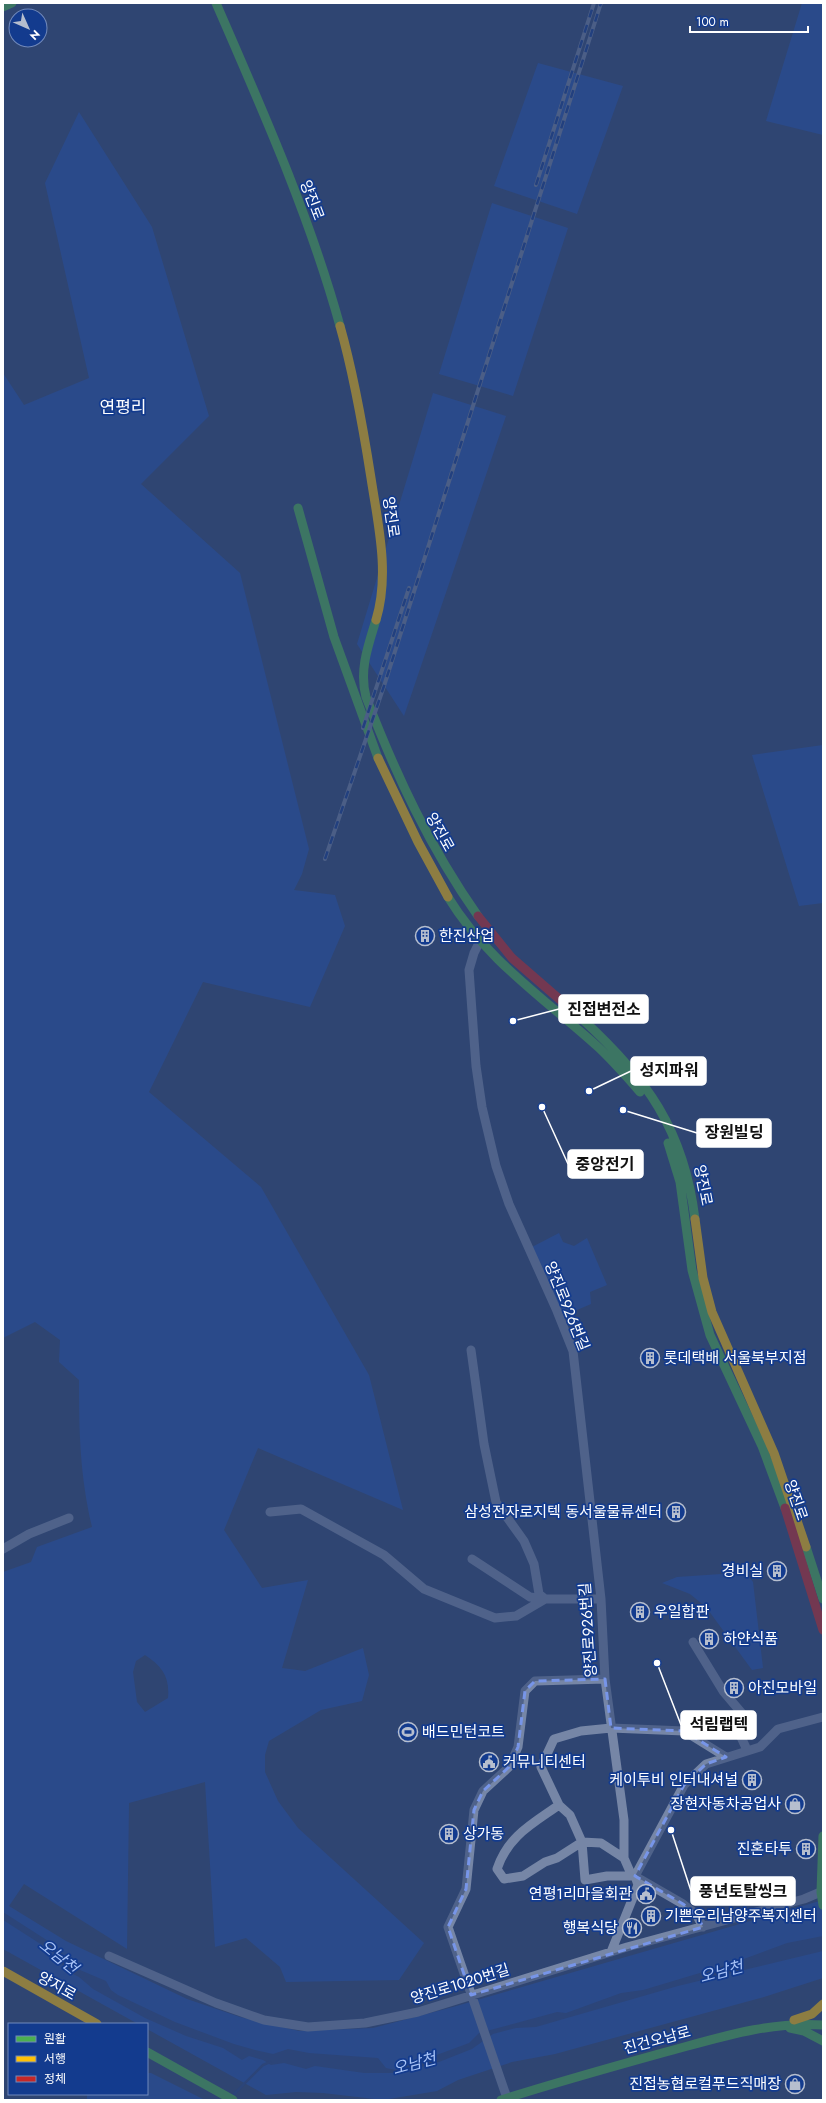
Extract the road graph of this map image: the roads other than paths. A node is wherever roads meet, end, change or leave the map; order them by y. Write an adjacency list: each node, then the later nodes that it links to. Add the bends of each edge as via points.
1 (12, 3): 4 (main road)
2 (207, 3): 6 (main road, 양진로, via 249,101 314,268 349,399 376,576 369,622)
3 (216, 3): 7 (main road, 양진로, via 257,98 322,265 357,396 380,538 383,573 377,619 364,662 363,689 402,789 425,835 451,878)
4 (3, 8)
5 (298, 508): 6 (main road, 양진로, via 318,588)
6 (352, 687): 8 (main road, 양진로, via 382,768 402,812 441,888)
7 (488, 930): 8 (street, 양진로926번길); 16 (main road, 양진로, via 517,964 565,1003 628,1063 646,1085 675,1138 686,1170 707,1293 722,1337 766,1430)
8 (479, 941): 15 (street, 양진로926번길, via 469,970 476,1066 482,1107 496,1166 509,1204 573,1351); 17 (main road, 양진로, via 496,960 616,1064 642,1094 659,1122 680,1182 692,1270 710,1335 762,1446 788,1516)
9 (471, 1350): 14 (street, via 484,1444 496,1502 524,1541 534,1564 539,1594)
10 (270, 1512): 14 (street, via 301,1509 384,1555 424,1589 495,1618 516,1616)
11 (69, 1518): 12 (street, via 28,1534)
12 (3, 1549)
13 (472, 1558): 14 (street, via 530,1597)
14 (545, 1599): 15 (street)
15 (601, 1599): 19 (street, 양진로926번길)
16 (823, 1599)
17 (823, 1630)
18 (693, 1642): 22 (street, via 723,1690 745,1717 741,1737)
19 (606, 1680): 21 (street, 양진로926번길); 35 (street, via 535,1681 524,1691 518,1747 509,1767 483,1791 474,1810 466,1889 448,1927)
20 (823, 1717): 22 (street, via 778,1729 760,1746)
21 (611, 1728): 23 (street, via 684,1731); 24 (street, via 581,1731 554,1739 541,1767); 27 (street, 양진로926번길, via 624,1820)
22 (747, 1750): 23 (street)
23 (726, 1757): 28 (street, via 706,1764 684,1786)
24 (559, 1805): 26 (street, via 570,1815); 26 (street, via 516,1835 502,1854 497,1869 504,1879 523,1876)
25 (823, 1836): 29 (main road)
26 (582, 1842): 27 (street, 양진로926번길, via 601,1843); 28 (street, via 585,1880 607,1876)
27 (624, 1858): 28 (street, 양진로926번길, via 631,1874)
28 (635, 1876): 31 (street, via 683,1904 696,1914); 32 (street, via 638,1885)
29 (822, 1891): 30 (main road); 31 (street, 양진로1020번길, via 804,1899)
30 (823, 1904)
31 (703, 1927): 32 (street, 양진로1020번길)
32 (611, 1952): 35 (street, 양진로1020번길)
33 (109, 1956): 35 (street, 양진로1020번길, via 239,2012 264,2020 308,2027 390,2019)
34 (3, 1972): 37 (main road, 양지로)
35 (472, 1997): 42 (street, via 500,2077)
36 (823, 2004): 38 (main road, via 812,2014)
37 (95, 2023)
38 (779, 2025): 39 (main road, 진건오남로); 40 (main road, via 804,2031); 42 (main road, 진건오남로, via 625,2063)
39 (823, 2025)
40 (823, 2041)
41 (148, 2053): 43 (main road)
42 (504, 2099)
43 (233, 2100)

